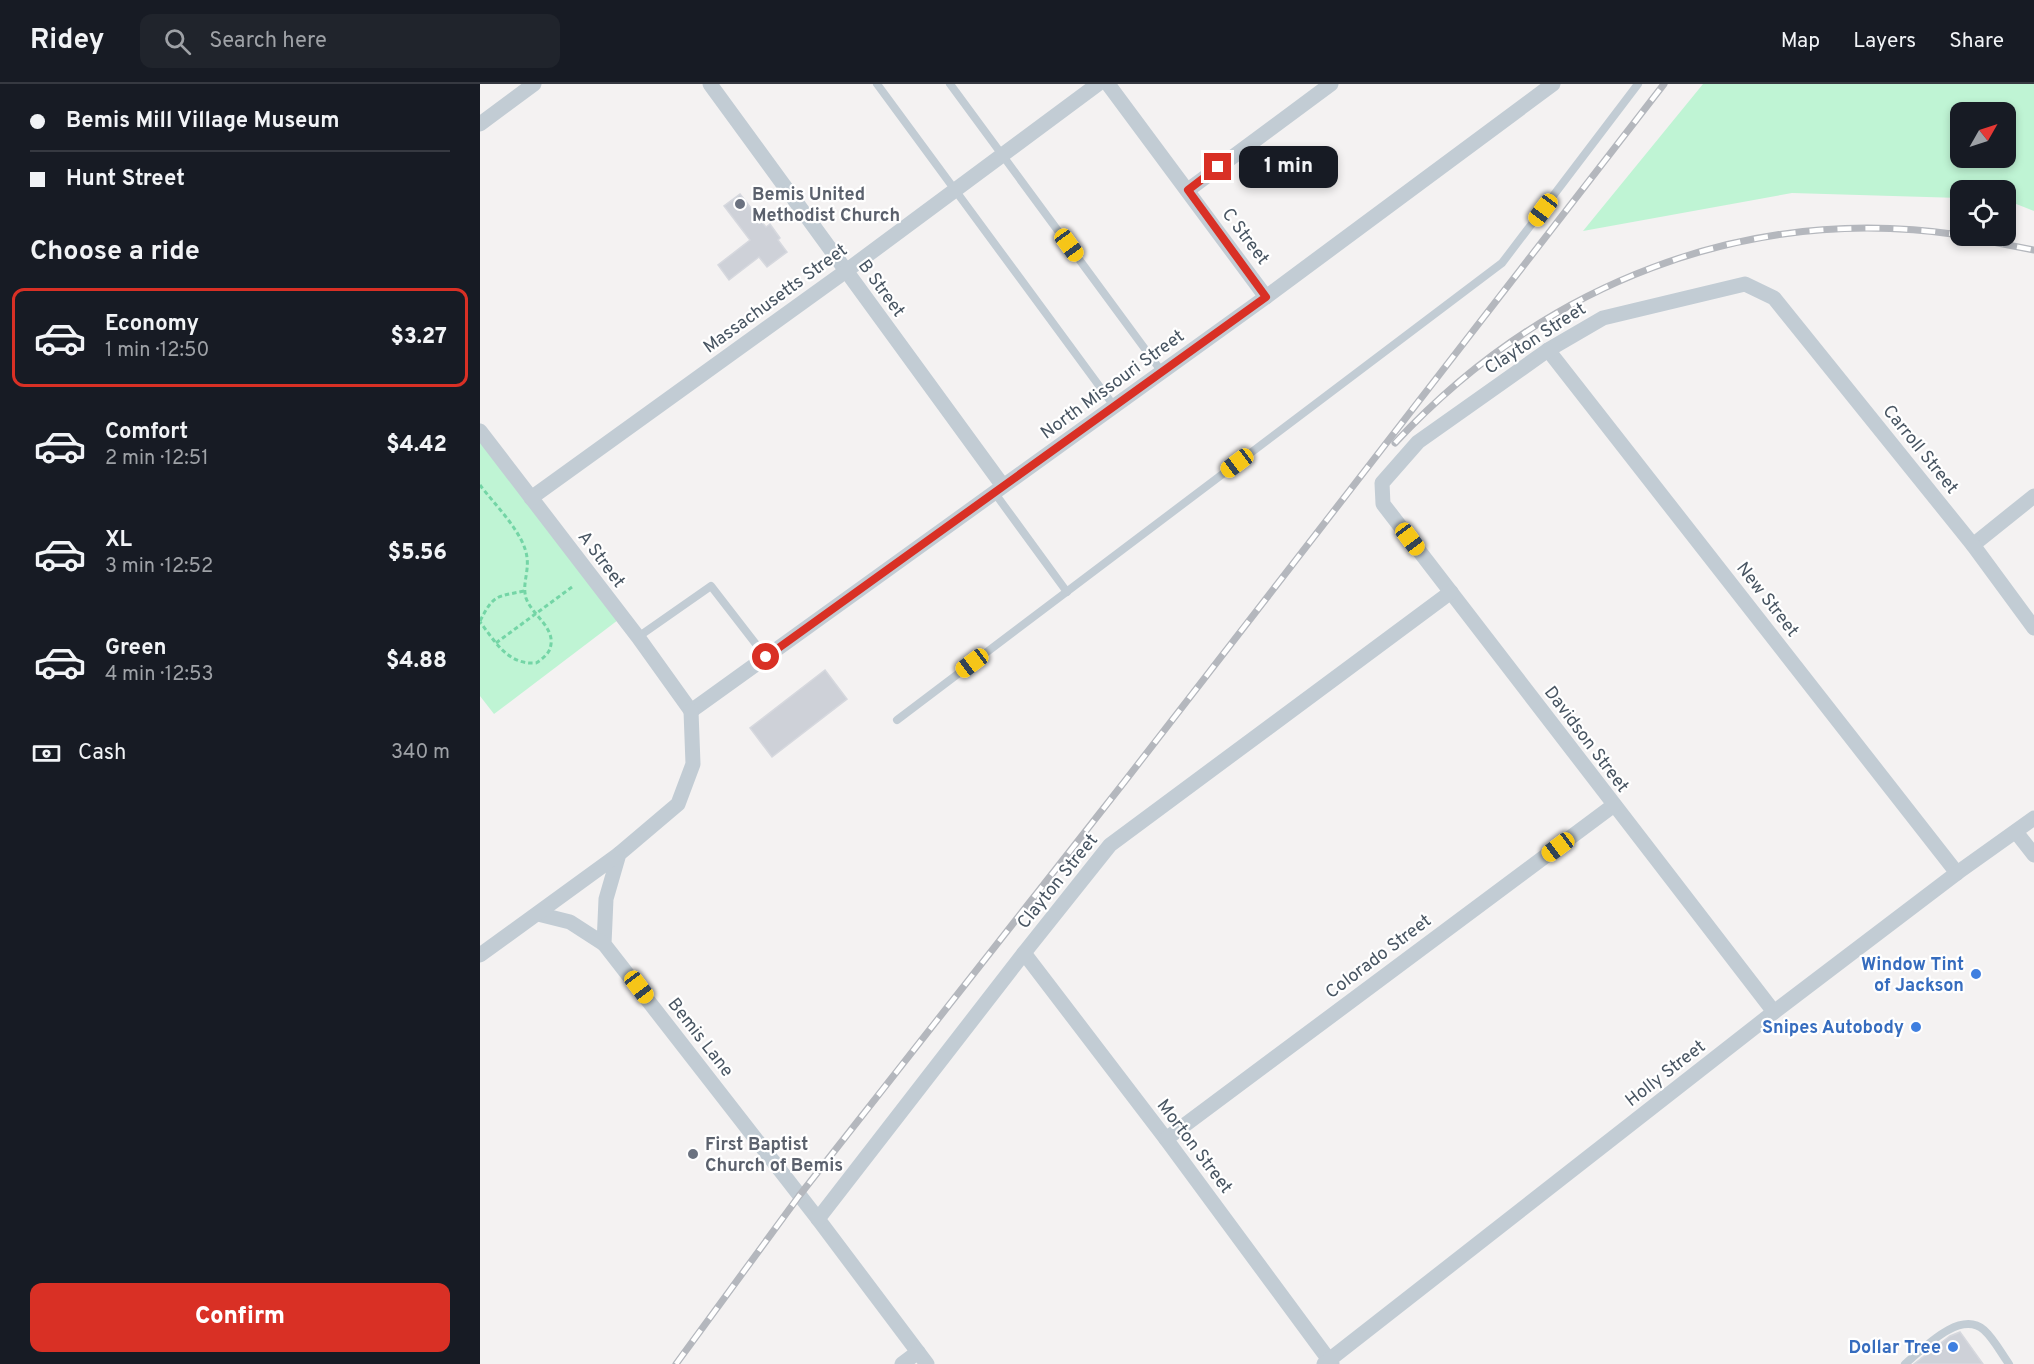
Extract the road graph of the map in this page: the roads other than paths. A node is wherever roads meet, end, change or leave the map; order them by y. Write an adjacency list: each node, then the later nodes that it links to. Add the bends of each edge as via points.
1 (534, 84): 10 (street)
2 (710, 84): 14 (street, B Street)
3 (877, 84): 12 (lane)
4 (950, 84): 11 (lane)
5 (1098, 84): 11 (street, Massachusetts Street)
6 (1108, 84): 13 (street, C Street)
7 (1331, 84): 13 (street)
8 (1553, 84): 15 (street, North Missouri Street)
9 (1638, 84): 26 (lane, via 1502,263)
10 (480, 124)
11 (1002, 155): 12 (street, Massachusetts Street); 18 (lane)
12 (955, 190): 14 (street, Massachusetts Street); 19 (lane)
13 (1188, 190): 15 (street, C Street)
14 (846, 271): 22 (street, B Street); 24 (street, Massachusetts Street)
15 (1266, 297): 18 (street, North Missouri Street)
16 (1774, 298): 17 (street, Clayton Street, via 1745,284 1604,318); 25 (street, Carroll Street)
17 (1548, 350): 21 (street, Clayton Street, via 1418,442); 38 (street, New Street)
18 (1162, 372): 19 (street, North Missouri Street)
19 (1114, 406): 22 (street, North Missouri Street)
20 (480, 431): 24 (street, A Street)
21 (1382, 483): 27 (street, Davidson Street, via 1383,504)
22 (998, 489): 26 (lane); 30 (street, North Missouri Street)
23 (2034, 496): 25 (street)
24 (531, 498): 29 (street, A Street)
25 (1973, 545): 28 (street, Carroll Street)
26 (1066, 592): 32 (lane)
27 (1451, 592): 33 (street, Davidson Street); 41 (street, Clayton Street, via 1110,845)
28 (2034, 628)
29 (638, 638): 30 (lane, via 711,586); 31 (street, A Street)
30 (766, 657): 31 (street, North Missouri Street)
31 (691, 711): 36 (street, via 693,764 678,804)
32 (897, 720)
33 (1614, 805): 43 (street, Davidson Street); 44 (street, Colorado Street)
34 (2034, 818): 35 (street, Holly Street)
35 (2016, 832): 37 (street); 38 (street, Holly Street)
36 (619, 854): 39 (street); 40 (street, via 606,899)
37 (2034, 855)
38 (1957, 873): 43 (street, Holly Street)
39 (538, 914): 40 (street, Bemis Lane, via 570,922); 42 (street)
40 (604, 944): 45 (street, Bemis Lane)
41 (1024, 953): 44 (street, Morton Street); 45 (street, Clayton Street)
42 (480, 956)
43 (1774, 1012): 47 (street, Holly Street)
44 (1166, 1139): 47 (street, Morton Street)
45 (818, 1219): 46 (street, Bemis Lane)
46 (922, 1358): 48 (street)
47 (1328, 1363)
48 (902, 1364)
49 (1905, 1364): 50 (lane, via 1949,1329 1974,1324 1984,1330)
50 (2009, 1364)

